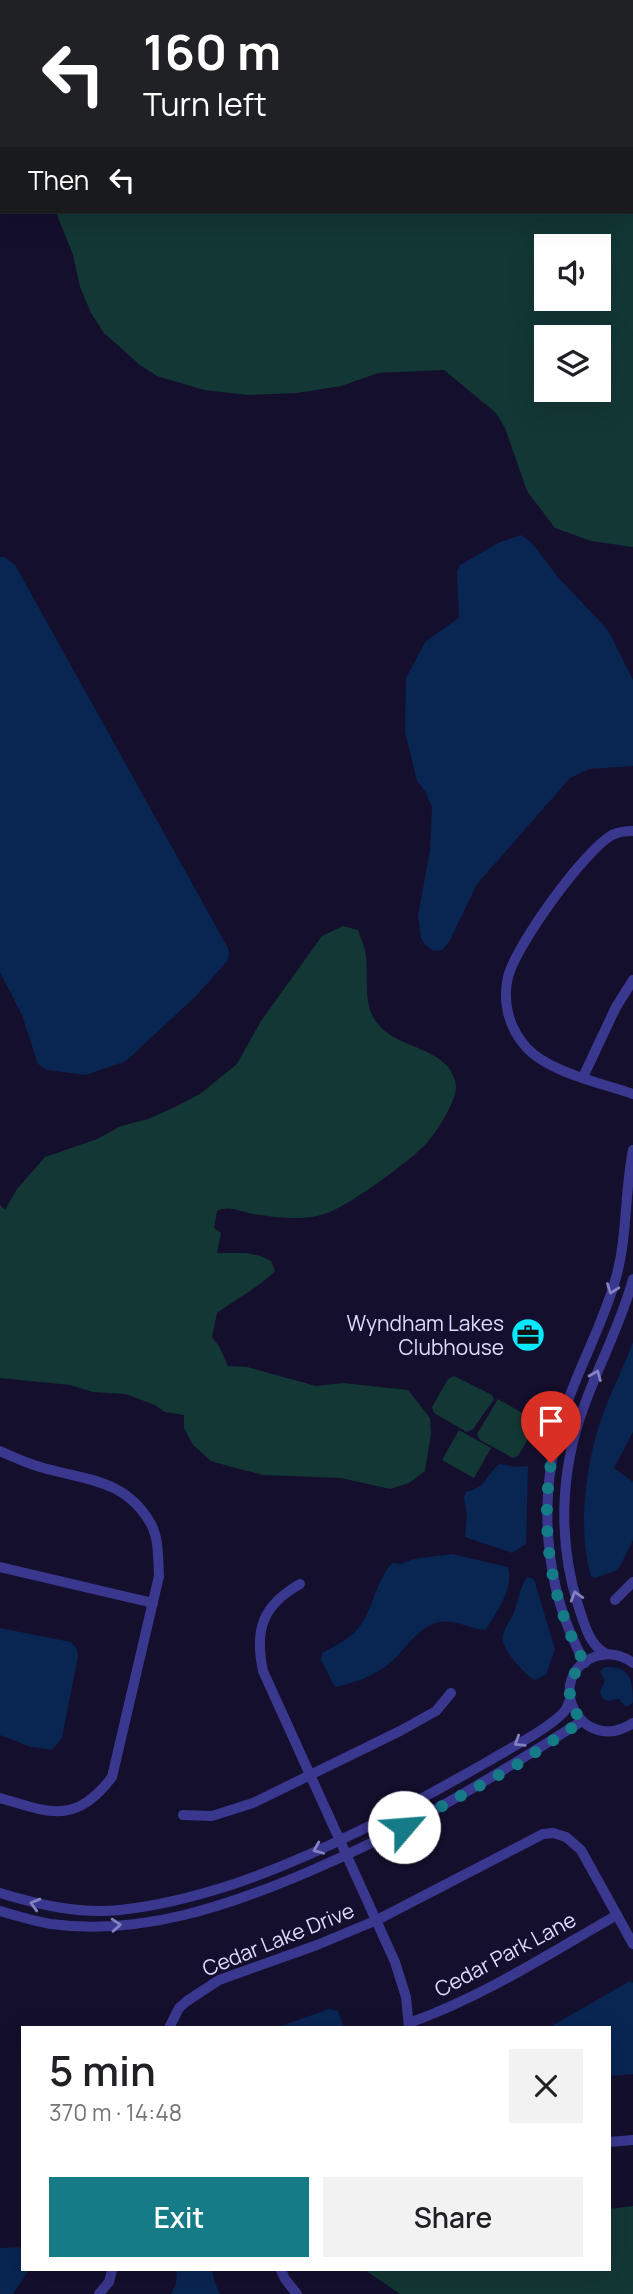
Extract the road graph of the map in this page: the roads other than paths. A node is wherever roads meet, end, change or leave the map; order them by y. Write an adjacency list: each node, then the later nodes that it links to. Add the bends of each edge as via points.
1 (633, 831): 3 (street, via 614,834 567,881 516,956 508,978 506,1003 512,1027 526,1048 545,1063)
2 (633, 980): 3 (street)
3 (583, 1077): 4 (street)
4 (633, 1094)
5 (633, 1150): 7 (street, one-way to 7, via 620,1265)
6 (633, 1279): 8 (street, one-way to 6)
7 (563, 1415): 8 (street); 16 (street, via 549,1479 550,1556 562,1611)
8 (579, 1422): 15 (street, one-way to 8, via 592,1643 566,1552 565,1482)
9 (0, 1451): 14 (street, via 38,1467 99,1480 135,1503 151,1525 158,1547 159,1576)
10 (0, 1567): 14 (street)
11 (633, 1582): 13 (street)
12 (300, 1584): 22 (street, via 271,1605 262,1624 259,1651 263,1671)
13 (615, 1600)
14 (153, 1603): 23 (street, via 111,1777 99,1794 65,1812 47,1812)
15 (607, 1654): 16 (street); 17 (street)
16 (584, 1662): 19 (street, via 573,1677)
17 (633, 1663)
18 (451, 1693): 22 (street, via 436,1711)
19 (569, 1699): 20 (street); 25 (street, one-way to 25, via 557,1718 506,1750)
20 (582, 1721): 21 (street, via 609,1731); 26 (street, via 515,1766)
21 (633, 1723)
22 (311, 1776): 24 (street, via 253,1803 222,1812); 25 (street)
23 (0, 1798)
24 (183, 1815)
25 (340, 1839): 26 (street); 28 (street, one-way to 28, via 193,1896 119,1910)
26 (348, 1855): 31 (street); 32 (street, one-way to 26, via 140,1923 214,1908)
27 (0, 1894): 28 (street, one-way to 27)
28 (72, 1910): 32 (street)
29 (0, 1911): 32 (street)
30 (617, 1915): 31 (street, Cedar Lake Drive, via 581,1850 566,1837 548,1833); 33 (street); 35 (street, Cedar Park Lane, via 493,1986)
31 (377, 1920): 34 (street, Cedar Lake Drive, via 219,1980 179,2008); 35 (street, via 406,1997)
32 (71, 1925)
33 (633, 1944)
34 (170, 2026)
35 (409, 2026)
36 (633, 2140): 37 (street)
37 (611, 2142)
38 (112, 2271): 40 (street)
39 (281, 2271): 41 (street)
40 (99, 2294)
41 (298, 2294)

